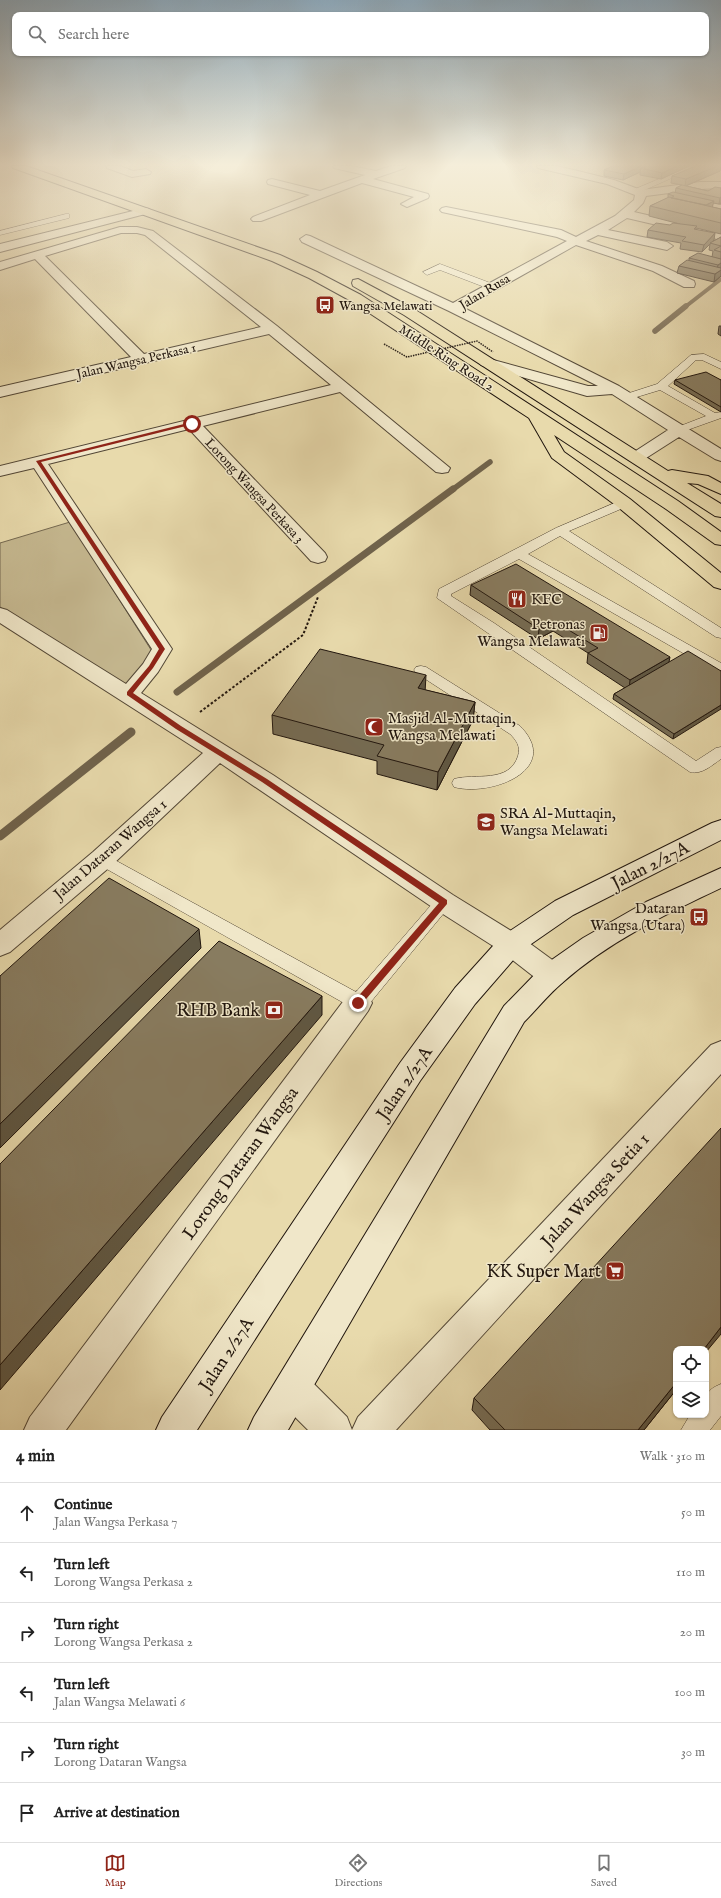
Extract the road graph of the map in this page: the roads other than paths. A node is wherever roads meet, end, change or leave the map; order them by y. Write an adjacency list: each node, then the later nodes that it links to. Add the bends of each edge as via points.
1 (60, 233): 14 (street)
2 (111, 233): 15 (street)
3 (148, 233): 23 (street)
4 (205, 233): 32 (highway, Middle Ring Road 2, via 313,275 356,298)
5 (239, 233): 16 (highway)
6 (555, 233): 12 (street)
7 (594, 233): 12 (street, Jalan Rusa)
8 (605, 233): 13 (street)
9 (706, 233): 10 (street)
10 (716, 235)
11 (306, 239): 22 (street)
12 (575, 242): 20 (street, via 664,270); 21 (street, Jalan Rusa)
13 (667, 246)
14 (0, 248)
15 (36, 255): 17 (street); 25 (street)
16 (306, 258)
17 (0, 266)
18 (427, 272): 21 (lane, via 440,267)
19 (345, 276): 24 (highway, Middle Ring Road 2)
20 (689, 284)
21 (490, 286): 22 (street, Jalan Rusa)
22 (454, 308): 29 (street, Jalan Rusa)
23 (272, 329): 25 (street, Jalan Wangsa Perkasa 1); 28 (street)
24 (490, 357): 29 (street, via 587,391); 37 (highway, Middle Ring Road 2)
25 (141, 359): 30 (street, Jalan Wangsa Perkasa 1)
26 (721, 366): 27 (lane, via 704,357 694,357)
27 (661, 386): 31 (lane); 33 (lane)
28 (341, 387): 34 (street); 39 (street)
29 (614, 390): 31 (street, Jalan Rusa)
30 (0, 392)
31 (627, 397): 35 (street, Jalan Rusa)
32 (534, 413): 43 (highway, via 558,455); 46 (highway, Middle Ring Road 2)
33 (717, 415): 35 (lane)
34 (192, 424): 38 (street); 48 (street, Lorong Wangsa Perkasa 3)
35 (679, 430): 36 (street, Jalan Rusa); 37 (street)
36 (721, 456)
37 (636, 457): 41 (highway, Middle Ring Road 2)
38 (38, 461): 40 (street); 54 (street, via 162,649)
39 (442, 468)
40 (0, 471)
41 (661, 473): 42 (highway, via 702,480); 44 (highway, Middle Ring Road 2)
42 (721, 489)
43 (624, 503): 45 (lane); 49 (highway)
44 (721, 512)
45 (560, 531): 47 (lane); 51 (lane)
46 (721, 540)
47 (519, 554): 52 (lane); 56 (lane, via 444,592 444,598 696,768)
48 (318, 557)
49 (721, 583)
50 (0, 614): 54 (street)
51 (721, 634)
52 (721, 669)
53 (421, 670): 57 (lane, via 515,730 524,740 527,751 521,767 507,777 489,783)
54 (129, 694): 55 (street)
55 (218, 752): 59 (street, Jalan Dataran Wangsa 1); 61 (street)
56 (721, 752)
57 (460, 783)
58 (721, 829): 62 (street, Jalan 2/27A, via 564,908)
59 (102, 859): 63 (street, Jalan Dataran Wangsa 1); 65 (lane)
60 (721, 877): 64 (street, via 648,913 596,943)
61 (444, 902): 62 (street); 65 (lane, Lorong Dataran Wangsa)
62 (511, 944): 64 (street); 70 (street, Jalan 2/27A, via 465,996 410,1072)
63 (0, 945)
64 (552, 975): 67 (street, via 514,1014)
65 (358, 1003): 69 (street, Lorong Dataran Wangsa)
66 (721, 1054): 73 (street, Jalan Wangsa Setia 1)
67 (293, 1389): 71 (street); 72 (street)
68 (721, 1396): 74 (lane)
69 (42, 1430)
70 (175, 1430)
71 (267, 1430)
72 (334, 1430)
73 (371, 1430)
74 (694, 1430)

